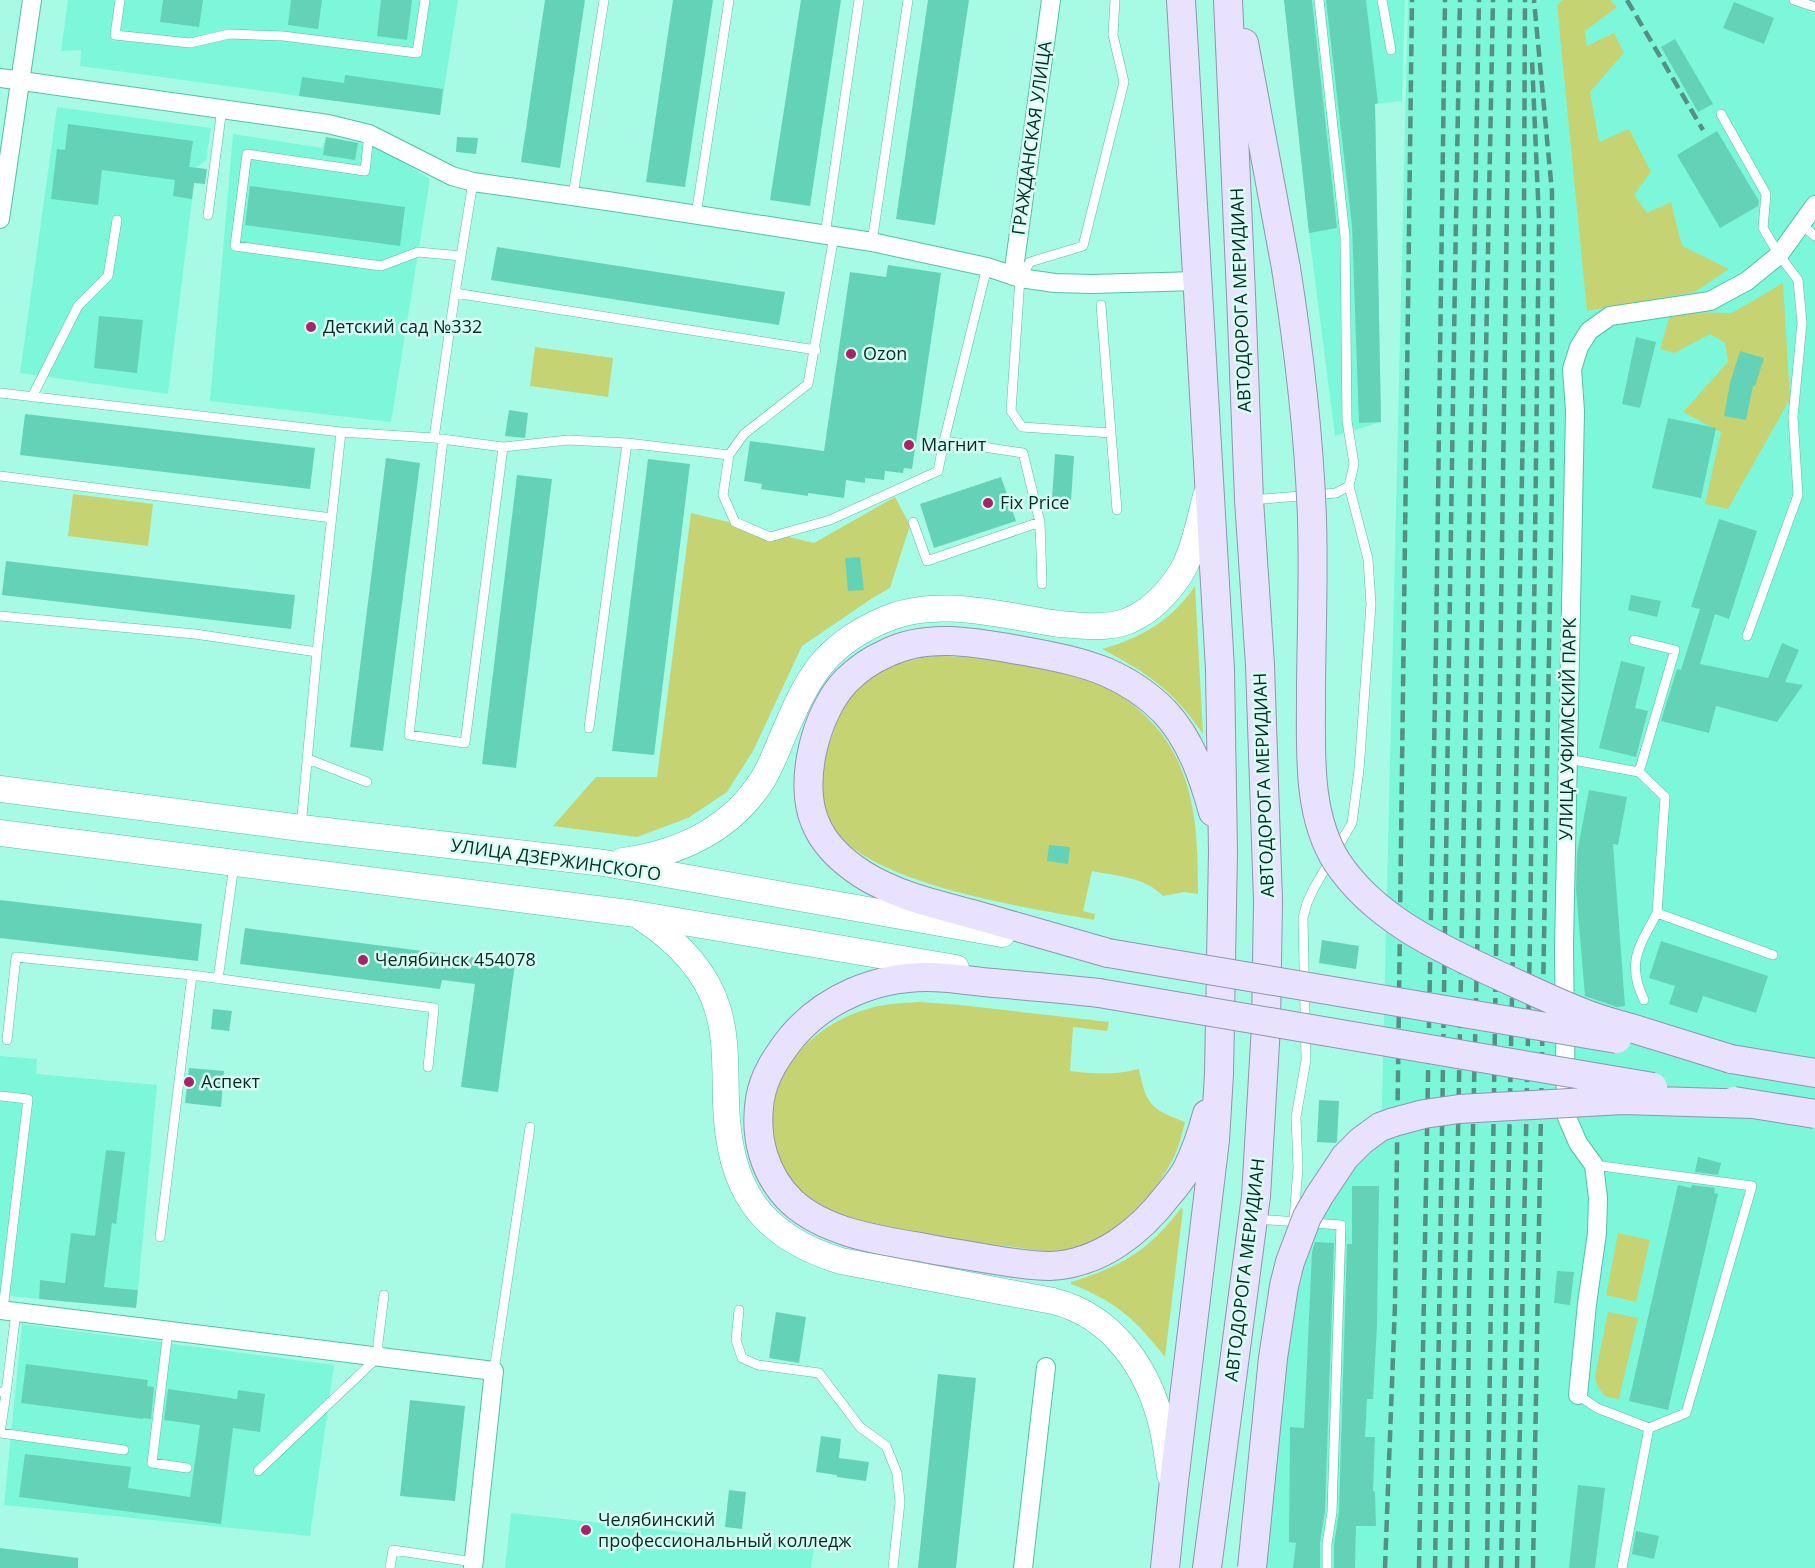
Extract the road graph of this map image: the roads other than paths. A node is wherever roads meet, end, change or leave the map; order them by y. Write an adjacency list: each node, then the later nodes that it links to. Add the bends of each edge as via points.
1 (32, 0): 19 (street)
2 (120, 0): 3 (lane, via 115,35 190,43 229,34 283,36 417,53)
3 (425, 0)
4 (604, 0): 24 (lane)
5 (729, 0): 27 (lane)
6 (859, 0): 31 (lane)
7 (908, 0): 32 (lane)
8 (1051, 0): 36 (street, ГРАЖДАНСКАЯ УЛИЦА)
9 (1115, 0): 36 (lane, via 1113,35 1124,82 1083,246 1030,262)
10 (1181, 0): 37 (main road)
11 (1228, 0): 53 (main road, АВТОДОРОГА МЕРИДИАН)
12 (1237, 0): 83 (main road, bridge, via 1298,353 1312,522 1314,790 1318,817 1333,855 1351,880 1385,913 1449,952 1582,1013)
13 (1319, 0): 52 (lane, via 1345,236 1347,421 1354,464)
14 (1382, 0): 17 (lane)
15 (1794, 0): 16 (lane)
16 (1815, 8)
17 (1391, 50)
18 (0, 78): 19 (street)
19 (19, 80): 20 (street); 28 (street)
20 (222, 108): 22 (street); 26 (lane)
21 (1721, 114): 33 (lane, via 1766,194 1763,228)
22 (369, 134): 23 (street, via 452,176); 34 (lane, via 365,171 247,154 235,246 381,266 418,252)
23 (473, 182): 24 (street); 34 (lane)
24 (573, 196): 27 (street)
25 (1815, 205): 30 (street, УЛИЦА УФИМСКИЙ ПАРК)
26 (208, 215)
27 (696, 215): 31 (street)
28 (0, 219)
29 (117, 220): 42 (lane, via 108,276 78,306)
30 (1808, 230): 33 (street, УЛИЦА УФИМСКИЙ ПАРК)
31 (830, 236): 32 (street); 40 (lane)
32 (872, 242): 35 (street)
33 (1779, 255): 60 (lane, via 1798,280 1803,323 1793,417 1798,495); 65 (street, УЛИЦА УФИМСКИЙ ПАРК, via 1747,281 1710,301 1610,316 1589,331 1579,346 1572,369 1575,411)
34 (461, 256): 38 (lane)
35 (987, 267): 36 (street); 46 (lane)
36 (1017, 277): 37 (street, via 1092,284); 44 (lane, via 1011,411 1022,427)
37 (1197, 281): 51 (main road)
38 (455, 293): 40 (lane); 45 (lane)
39 (1101, 305): 44 (lane)
40 (816, 350): 49 (lane, via 808,384 744,434)
41 (0, 393): 42 (lane)
42 (32, 397): 43 (lane)
43 (341, 432): 45 (lane); 55 (lane)
44 (1111, 433): 54 (lane)
45 (439, 438): 48 (lane); 48 (lane, via 409,735 465,743)
46 (944, 441): 49 (lane, via 938,471 830,520 770,537 735,522 723,495); 57 (lane, via 1023,453)
47 (627, 443): 48 (lane, via 568,440); 49 (lane); 63 (lane)
48 (503, 447)
49 (729, 455)
50 (0, 476): 55 (lane)
51 (1209, 484): 71 (main road, via 1220,669); 73 (main road, via 1187,561 1172,586 1147,611 1126,622 1091,626 932,609 908,612 863,629 844,641 813,673 764,778 731,816 707,834 669,852)
52 (1349, 486): 53 (lane, via 1336,493); 93 (lane, via 1368,559 1371,604 1360,758 1352,824 1314,888 1303,918 1306,1060 1296,1118)
53 (1249, 501): 92 (main road, АВТОДОРОГА МЕРИДИАН, via 1260,665 1268,901 1261,1140)
54 (1117, 510)
55 (332, 518): 62 (lane)
56 (914, 522): 57 (lane, via 927,561)
57 (1041, 522): 58 (lane)
58 (1042, 584)
59 (0, 616): 62 (lane, via 195,634)
60 (1748, 636)
61 (1634, 640): 66 (lane, via 1675,650)
62 (317, 652): 64 (lane)
63 (589, 728)
64 (308, 759): 67 (lane); 69 (lane)
65 (1568, 759): 66 (lane); 91 (street, УЛИЦА УФИМСКИЙ ПАРК, via 1566,1115 1578,1143)
66 (1639, 772): 74 (lane, via 1665,797)
67 (367, 782)
68 (0, 789): 69 (main road, УЛИЦА ДЗЕРЖИНСКОГО)
69 (301, 828): 73 (main road, УЛИЦА ДЗЕРЖИНСКОГО)
70 (0, 834): 72 (main road)
71 (1223, 851): 76 (main road, via 1203,778 1186,740 1148,696 1105,672 1017,650 933,641 886,653 845,682 832,701 813,747 809,772 814,822 824,841 841,858 884,887); 86 (main road)
72 (234, 863): 75 (main road); 79 (lane)
73 (604, 863): 76 (main road, УЛИЦА ДЗЕРЖИНСКОГО)
74 (1657, 913): 77 (lane); 81 (lane, via 1636,951 1634,973)
75 (636, 914): 80 (main road); 108 (main road, via 680,949 715,1000 722,1028 731,1149 744,1189 763,1217 788,1238 841,1261 1053,1301 1088,1314 1114,1336 1141,1370 1163,1428)
76 (1108, 952): 83 (main road, bridge)
77 (1773, 955)
78 (192, 975): 79 (lane); 82 (lane, via 16,957); 94 (lane)
79 (218, 979): 84 (lane, via 434,1008)
80 (1099, 993): 86 (main road, via 927,977 887,981 841,998 799,1029 765,1079 759,1132 771,1174 793,1202 814,1218 859,1234 1027,1265 1073,1262 1119,1244 1171,1192 1185,1172); 88 (main road, bridge)
81 (1644, 1000)
82 (7, 1040)
83 (1731, 1059): 85 (main road)
84 (428, 1067)
85 (1815, 1073)
86 (1219, 1074): 108 (main road, via 1215,1140)
87 (0, 1096): 97 (lane, via 28,1099)
88 (1753, 1104): 89 (main road, bridge); 115 (main road, bridge, via 1623,1100 1459,1108 1394,1122 1361,1141 1345,1157 1319,1196 1290,1262 1273,1358)
89 (1815, 1114)
90 (530, 1127): 101 (lane)
91 (1594, 1165): 103 (street, УЛИЦА УФИМСКИЙ ПАРК, via 1597,1233); 104 (lane, via 1752,1186 1686,1413)
92 (1254, 1219): 93 (lane); 114 (main road, АВТОДОРОГА МЕРИДИАН)
93 (1294, 1222): 116 (lane, via 1341,1225)
94 (160, 1237)
95 (384, 1295): 99 (lane)
96 (739, 1310): 111 (lane, via 735,1340 742,1358 759,1365 819,1373 860,1427 886,1446 897,1473 900,1503)
97 (6, 1311): 98 (street); 102 (lane)
98 (168, 1331): 99 (street); 106 (lane, via 152,1463)
99 (378, 1357): 101 (street); 107 (lane)
100 (1046, 1367): 112 (street)
101 (494, 1371): 109 (street)
102 (3, 1392): 105 (lane, via 0,1433)
103 (1578, 1395): 104 (lane, via 1597,1408)
104 (1649, 1428): 117 (lane)
105 (124, 1450)
106 (187, 1468)
107 (258, 1471)
108 (1173, 1490): 113 (main road)
109 (473, 1565): 110 (lane, via 393,1550)
110 (390, 1568)
111 (893, 1568)
112 (1023, 1568)
113 (1165, 1568)
114 (1207, 1568)
115 (1252, 1568)
116 (1327, 1568)
117 (1622, 1568)

